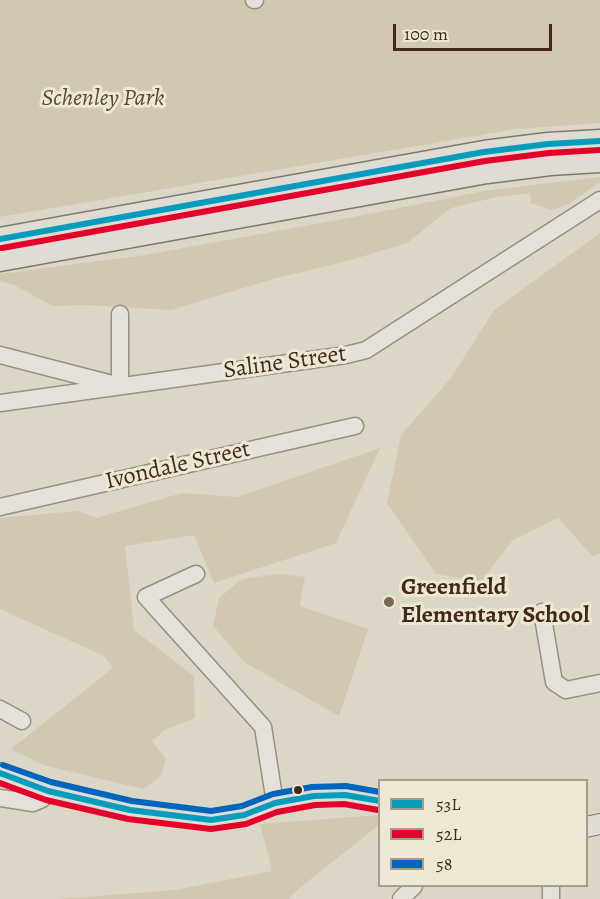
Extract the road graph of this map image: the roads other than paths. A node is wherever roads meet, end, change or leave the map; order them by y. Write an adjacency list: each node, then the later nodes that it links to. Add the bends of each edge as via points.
1 (600, 141): 5 (highway, via 484,152)
2 (600, 161): 5 (highway, via 487,172)
3 (600, 200): 9 (street, Saline Street, via 366,350)
4 (0, 239): 5 (highway)
5 (48, 241): 6 (highway)
6 (0, 260)
7 (120, 314): 9 (street)
8 (0, 355): 9 (street)
9 (120, 386): 10 (street, Saline Street)
10 (0, 404)
11 (355, 426): 12 (street, Ivondale Street)
12 (0, 507)
13 (196, 574): 22 (street, via 146,597 263,728)
14 (542, 612): 15 (street, via 554,682 566,690)
15 (600, 683)
16 (0, 709): 17 (street)
17 (22, 721)
18 (0, 773): 19 (main road)
19 (48, 791): 20 (street, via 33,803); 22 (main road, via 130,810 211,820 244,815)
20 (0, 798)
21 (378, 801): 22 (main road, via 345,795)
22 (275, 803)
23 (412, 887): 24 (street)
24 (401, 899)

